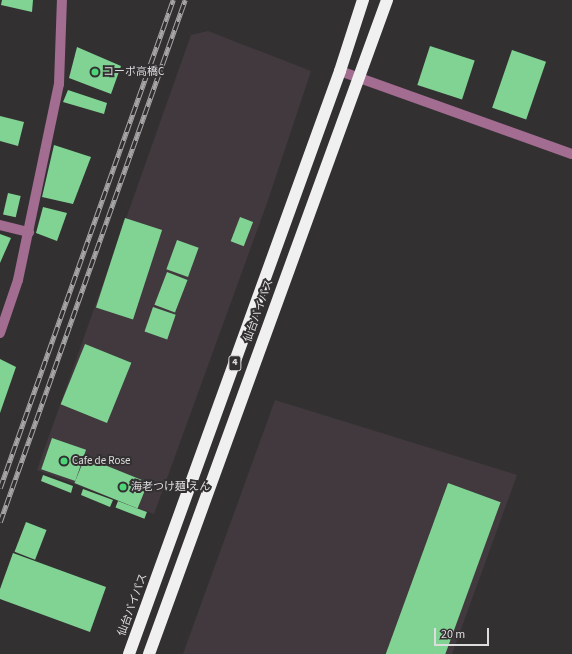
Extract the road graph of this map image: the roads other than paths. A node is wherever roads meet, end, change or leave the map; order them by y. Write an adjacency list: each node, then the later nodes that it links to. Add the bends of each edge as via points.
1 (62, 0): 8 (street, via 59,84)
2 (363, 0): 4 (highway, 仙台バイパス / 4)
3 (387, 0): 5 (highway, 仙台バイパス / 4)
4 (340, 71): 5 (street); 11 (highway, 仙台バイパス / 4)
5 (359, 79): 6 (street); 12 (highway, 仙台バイパス / 4)
6 (572, 154)
7 (0, 225): 8 (street)
8 (29, 232): 9 (street)
9 (3, 313): 10 (street)
10 (0, 333)
11 (129, 654)
12 (149, 654)

